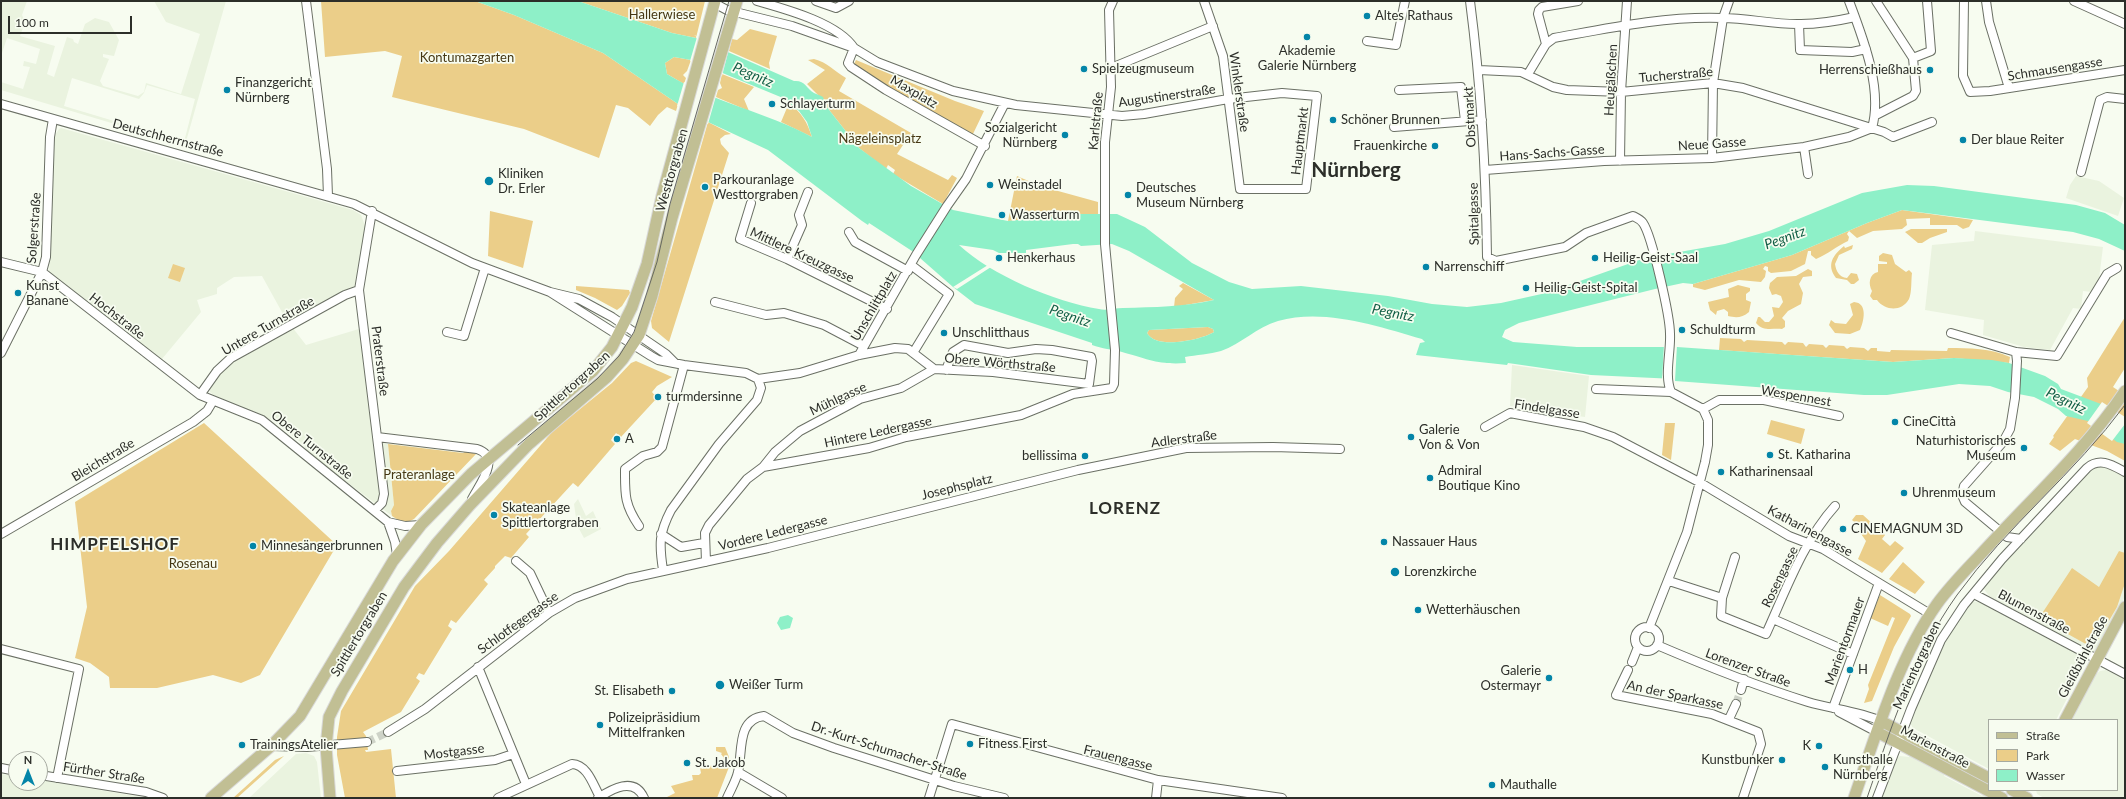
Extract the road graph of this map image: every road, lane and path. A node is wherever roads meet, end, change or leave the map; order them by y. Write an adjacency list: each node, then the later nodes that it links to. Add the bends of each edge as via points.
1 (306, 1): 63 (street, via 327,169)
2 (737, 1): 20 (main road, Westtorgraben)
3 (757, 1): 29 (street, Maxplatz, via 829,27 848,39)
4 (816, 1): 5 (street, via 836,8)
5 (850, 1)
6 (1204, 1): 26 (street, Winklerstraße)
7 (1405, 1): 27 (street, via 1396,45)
8 (1470, 1): 33 (street, Obstmarkt)
9 (1578, 1): 28 (street, via 1542,7 1539,10)
10 (1627, 1): 23 (street, Heugäßchen)
11 (1729, 1): 22 (street)
12 (1849, 1): 21 (street)
13 (1876, 1): 31 (street)
14 (1927, 1): 31 (street, via 1930,51)
15 (1964, 1): 37 (street, Schmausengasse, via 1963,76 1970,92)
16 (1986, 1): 37 (street, via 1989,22)
17 (2074, 1): 25 (street)
18 (716, 2): 20 (street, Maxplatz); 76 (main road, Westtorgraben, via 662,196 647,264)
19 (1112, 4): 32 (street, Karlstraße)
20 (733, 12): 29 (street, Maxplatz, via 781,23); 79 (main road, Westtorgraben)
21 (1855, 17): 24 (street, via 1817,24); 30 (street)
22 (1723, 18): 23 (street, via 1688,18); 24 (street); 36 (street)
23 (1626, 24): 28 (street, via 1554,38); 39 (street, Heugäßchen)
24 (1799, 24): 30 (street, via 1800,50 1852,52)
25 (2125, 24)
26 (1213, 26): 32 (street); 41 (street, Winklerstraße, via 1223,56)
27 (1367, 41)
28 (1546, 44): 35 (street)
29 (854, 48): 43 (street, Maxplatz, via 877,62 953,91); 54 (street, Maxplatz, via 848,63 851,67 886,90)
30 (1866, 49): 47 (street)
31 (1913, 58): 47 (street, via 1916,91 1914,96)
32 (1110, 68): 46 (street, Karlstraße)
33 (1479, 70): 35 (street, Obstmarkt); 50 (street, Obstmarkt)
34 (2125, 70): 37 (street, Schmausengasse)
35 (1528, 74): 39 (street, Tucherstraße, via 1553,87 1567,90)
36 (1713, 83): 39 (street, Tucherstraße); 53 (street, Tucherstraße, via 1743,88); 56 (street)
37 (2009, 88)
38 (1399, 90): 49 (street, Obstmarkt, via 1461,87)
39 (1621, 92): 57 (street, Heugäßchen)
40 (1317, 96): 41 (street, Augustinerstraße, via 1282,93); 61 (street, Hauptmarkt, via 1306,189)
41 (1228, 99): 46 (street, Augustinerstraße, via 1144,114); 61 (street, Winklerstraße)
42 (2125, 99): 59 (street, via 2107,97 2100,100)
43 (1005, 103): 45 (street, Maxplatz); 54 (street)
44 (1, 104): 48 (street, Deutschherrnstraße)
45 (1026, 106): 46 (street, Augustinerstraße)
46 (1109, 115): 89 (street, Karlstraße, via 1105,142 1104,213 1107,277 1115,350)
47 (1876, 115): 53 (street)
48 (53, 119): 63 (street, Deutschherrnstraße); 72 (street, Solgerstraße, via 50,137 46,258)
49 (1465, 120): 50 (street); 52 (street)
50 (1482, 120): 58 (street, Obstmarkt)
51 (1932, 122): 53 (street, Tucherstraße, via 1892,137)
52 (1394, 127)
53 (1872, 128): 55 (street, Neue Gasse, via 1849,137)
54 (985, 146): 70 (street, Unschlittplatz)
55 (1804, 147): 56 (street, Neue Gasse); 60 (street)
56 (1712, 158): 57 (street, Neue Gasse)
57 (1620, 161): 58 (street, Hans-Sachs-Gasse)
58 (1485, 166): 91 (street, Spitalgasse, via 1487,257 1496,262 1565,247 1586,233 1633,216 1643,224 1651,244 1670,325)
59 (2081, 172)
60 (1808, 174)
61 (1240, 189)
62 (808, 192): 67 (street, via 799,215 802,225)
63 (328, 196): 65 (street)
64 (751, 203): 67 (street, Mittlere Kreuzgasse, via 740,239)
65 (372, 212): 69 (street, via 448,252); 73 (street, Praterstraße)
66 (849, 232): 70 (street, via 855,242)
67 (787, 259): 75 (street, Mittlere Kreuzgasse)
68 (1, 262): 72 (street, Hochstraße)
69 (485, 268): 76 (street, via 550,292 579,299); 77 (street, via 464,336)
70 (910, 268): 75 (street, Unschlittplatz); 81 (street, Unschlittplatz, via 949,294)
71 (2117, 268): 82 (street, via 2107,274 2056,356)
72 (42, 272): 83 (street, Solgerstraße); 93 (street, Hochstraße)
73 (359, 290): 93 (street, Untere Turnstraße, via 345,295 231,358); 98 (street, Praterstraße)
74 (715, 302): 80 (street, via 766,315 784,313 824,325)
75 (887, 309): 80 (street, Unschlittplatz)
76 (621, 330): 79 (street); 100 (main road, Spittlertorgraben, via 592,371)
77 (447, 332)
78 (1951, 333): 82 (street)
79 (636, 340): 85 (street, via 658,360); 106 (main road, Spittlertorgraben, via 607,377 529,444)
80 (864, 346): 84 (street, Unschlittplatz)
81 (913, 352): 84 (street, Unschlittplatz, via 895,348); 86 (street, Obere Wörthstraße)
82 (2016, 352): 113 (street, via 2012,424 2007,436 1967,482 1962,495 1965,502)
83 (1, 353)
84 (859, 355): 88 (street, via 800,373)
85 (684, 366): 88 (street, via 746,373); 112 (street, via 662,448 658,452 642,456 625,469 628,510)
86 (934, 369): 87 (street, Obere Wörthstraße); 101 (street, Mühlgasse, via 901,388 860,399 800,431 774,452)
87 (946, 370): 87 (street, Obere Wörthstraße, via 953,352 964,345 1008,353 1036,349 1052,350 1091,358 1092,362 1090,384 1004,373)
88 (758, 378): 115 (street, via 761,388 757,400 719,444 671,510)
89 (1112, 388): 101 (street, Hintere Ledergasse, via 1074,394 1021,415 906,437 869,448)
90 (1596, 389): 91 (street)
91 (1671, 392): 95 (street)
92 (2124, 392): 113 (main road, Marientorgraben, via 2084,443)
93 (200, 395): 94 (street, Hochstraße)
94 (213, 401): 108 (street, Obere Turnstraße, via 262,420); 114 (street, Bleichstraße, via 207,411 193,422)
95 (1703, 409): 96 (street, Wespennest, via 1719,400 1764,400); 105 (street, via 1708,420 1708,445)
96 (1838, 416)
97 (1485, 427): 103 (street, Findelgasse, via 1510,413 1584,427 1614,437)
98 (377, 437): 100 (street, via 477,449 486,453); 108 (street, Praterstraße, via 384,494 382,503)
99 (1340, 449): 104 (street, Adlerstraße, via 1273,446 1186,448)
100 (488, 458): 106 (street, Spittlertorgraben, via 488,471); 111 (main road, Spittlertorgraben)
101 (763, 467): 117 (street, Hintere Ledergasse, via 747,480 709,525)
102 (2125, 472): 116 (street, Marientorgraben, via 2103,462 2091,465)
103 (1682, 473): 105 (street, Katharinengasse)
104 (1032, 481): 109 (street, Josephsplatz)
105 (1700, 482): 118 (street, Katharinengasse, via 1789,536); 124 (street, via 1687,532)
106 (470, 505): 153 (main road, Spittlertorgraben, via 419,566 398,596 334,705 327,728)
107 (1835, 506): 118 (street, Rosengasse, via 1817,528)
108 (375, 510): 110 (street, Obere Turnstraße)
109 (887, 517): 122 (street, Vordere Ledergasse)
110 (388, 522): 111 (street, via 405,526); 119 (street)
111 (421, 525): 119 (main road, Spittlertorgraben)
112 (639, 526)
113 (2001, 532): 116 (street, via 2011,539); 130 (main road, Marientorgraben, via 1947,591)
114 (1, 534)
115 (661, 534): 117 (street, via 681,547); 123 (street)
116 (2021, 539): 126 (street, Marientorgraben)
117 (704, 543): 122 (street, Hintere Ledergasse)
118 (1809, 545): 125 (street, Katharinengasse, via 1823,549); 131 (street, Rosengasse)
119 (397, 555): 152 (main road, Spittlertorgraben, via 309,704 293,725)
120 (1735, 557): 127 (street)
121 (516, 561): 129 (street, via 530,573)
122 (706, 562): 123 (street, Vordere Ledergasse)
123 (663, 570): 129 (street, Schlotfegergasse, via 627,579 575,598)
124 (1669, 581): 127 (street); 132 (street)
125 (1879, 583): 130 (street, Katharinengasse); 136 (street, Marientormauer)
126 (1974, 594): 137 (street, Blumenstraße); 148 (street, Marientorgraben, via 1941,640)
127 (1722, 598): 131 (street, Rosengasse, via 1721,616 1766,634)
128 (2125, 607): 137 (main road, Gleißbühlstraße)
129 (549, 613): 138 (street, Schlotfegergasse)
130 (1930, 614): 146 (main road, Marientorgraben, via 1910,652)
131 (1773, 619): 136 (street)
132 (1649, 628): 133 (street, via 1657,635); 134 (street, via 1640,630 1636,635)
133 (1657, 645): 134 (street, via 1648,651); 140 (street, Lorenzer Straße)
134 (1638, 648): 144 (street, An der Sparkasse, via 1616,695)
135 (1, 649): 159 (street, via 79,669)
136 (1852, 654): 143 (street, Marientormauer)
137 (2097, 659): 139 (street, Blumenstraße); 145 (main road, Gleißbühlstraße)
138 (478, 667): 147 (street, Schlotfegergasse, via 425,709); 154 (street, Schlotfegergasse)
139 (2125, 674)
140 (1744, 679): 141 (street, An der Sparkasse); 143 (street, Lorenzer Straße)
141 (1741, 690)
142 (1736, 704): 144 (street, An der Sparkasse)
143 (1833, 708): 146 (street, via 1864,714); 149 (street)
144 (1729, 719): 179 (street, An der Sparkasse, via 1758,732 1762,740)
145 (2066, 719)
146 (1881, 721): 148 (main road, Marienstraße); 149 (main road, Marientorgraben)
147 (390, 731)
148 (1902, 731): 151 (street, Marientorgraben); 158 (main road, Marienstraße)
149 (1877, 732): 151 (main road, Marienstraße); 180 (main road, Marientorgraben)
150 (367, 742): 153 (street)
151 (1898, 742): 163 (main road, Marienstraße); 181 (street, Marientorgraben)
152 (271, 746): 153 (street); 170 (main road, Spittlertorgraben)
153 (331, 746): 171 (main road, Spittlertorgraben)
154 (513, 754): 155 (street, Mostgasse, via 495,760); 162 (street, Schlotfegergasse)
155 (397, 771)
156 (738, 772): 160 (street, Dr.-Kurt-Schumacher-Straße, via 744,732 755,719 764,716 793,733 827,746); 173 (street); 174 (street)
157 (48, 776): 159 (street, Fürther Straße)
158 (1988, 777)
159 (57, 778): 169 (street, Fürther Straße, via 146,792)
160 (934, 779): 161 (street, Frauengasse, via 952,724); 175 (street); 176 (street, Dr.-Kurt-Schumacher-Straße)
161 (1158, 780): 177 (street); 178 (street, Frauengasse)
162 (526, 784): 168 (street, via 568,765 576,764 583,768); 172 (street)
163 (1988, 790)
164 (1989, 791): 182 (main road, Marienstraße)
165 (2014, 791): 167 (main road)
166 (643, 796): 168 (street, via 633,787 624,785)
167 (2025, 796)
168 (599, 797)
169 (163, 798)
170 (211, 798)
171 (330, 798)
172 (498, 798)
173 (727, 798)
174 (782, 798)
175 (929, 798)
176 (1004, 798)
177 (1156, 798)
178 (1282, 798)
179 (1743, 798)
180 (1854, 798)
181 (1877, 798)
182 (2002, 798)

